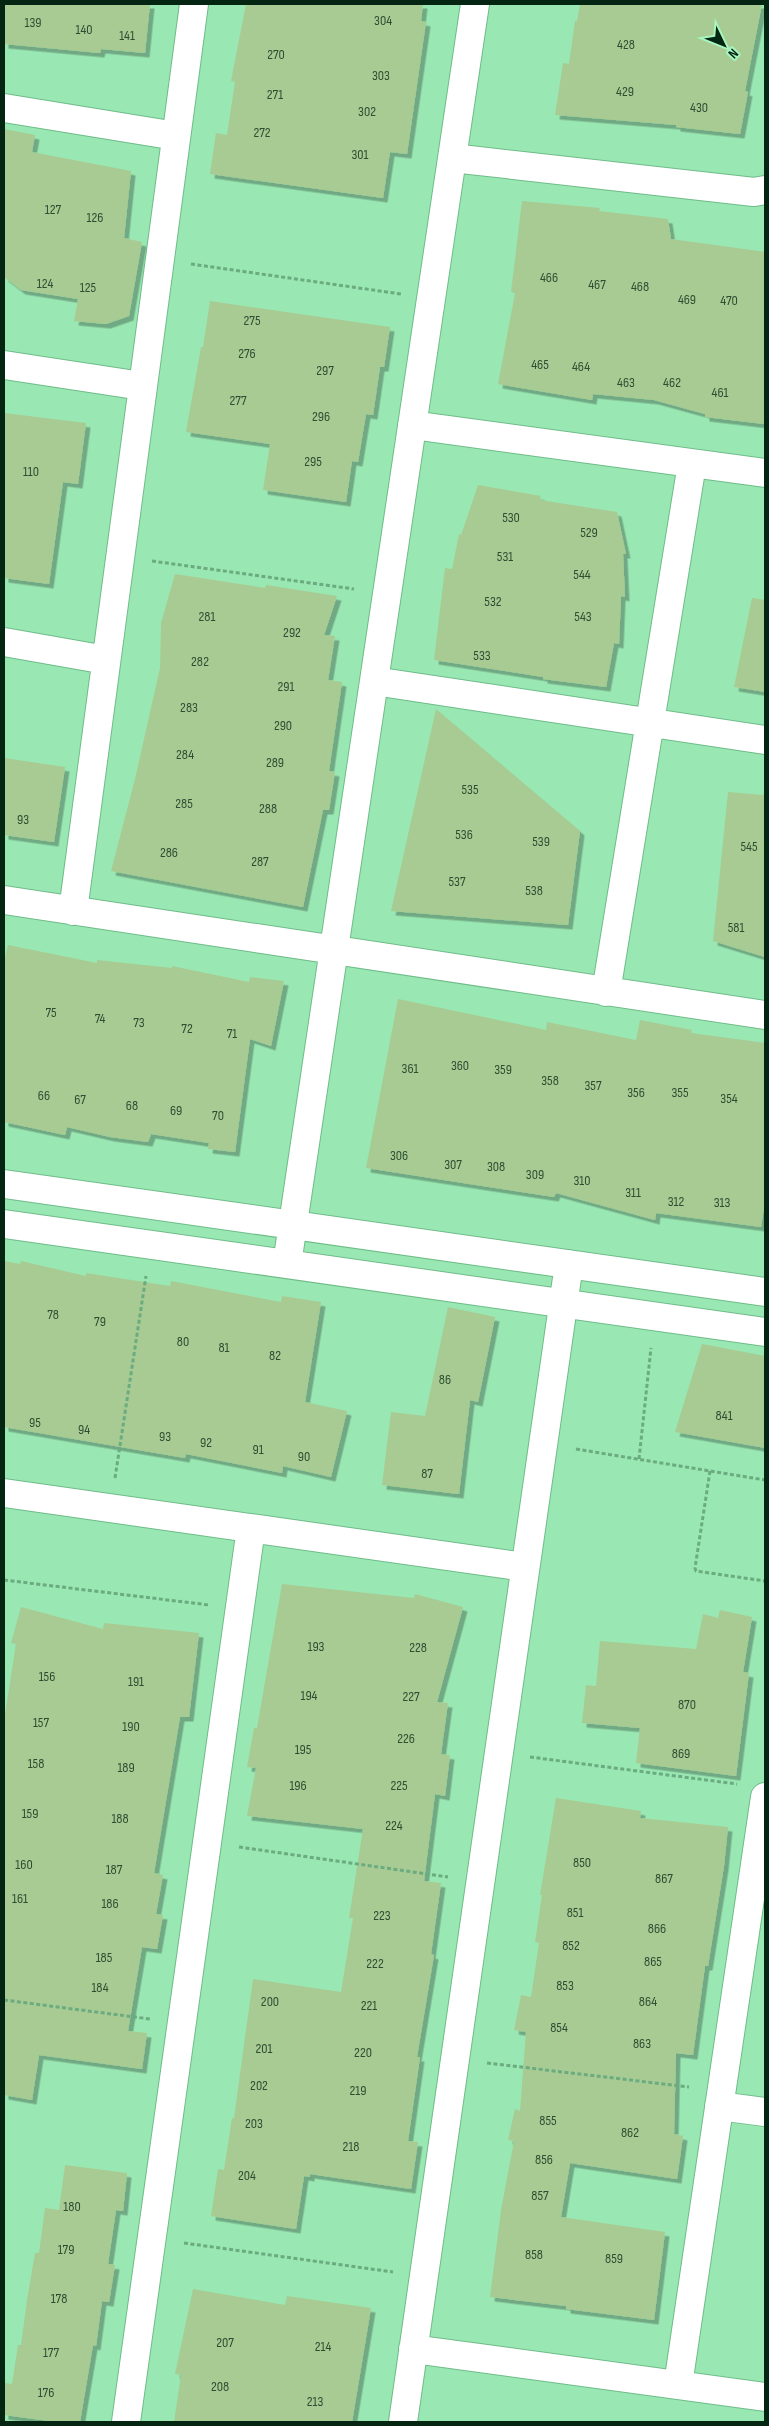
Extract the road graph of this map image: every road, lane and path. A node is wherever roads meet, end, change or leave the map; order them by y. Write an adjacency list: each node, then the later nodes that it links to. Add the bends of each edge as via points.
1 (194, 4): 4 (street)
2 (475, 4): 5 (street)
3 (4, 108): 4 (street)
4 (176, 136): 7 (street)
5 (452, 158): 6 (street, via 754,192); 8 (street)
6 (765, 190)
7 (160, 259): 8 (path); 10 (street)
8 (431, 298): 11 (street)
9 (4, 365): 10 (street)
10 (142, 386): 14 (street)
11 (412, 425): 12 (street); 15 (street)
12 (692, 464): 13 (street); 19 (street)
13 (765, 473)
14 (120, 557): 15 (path); 17 (street)
15 (387, 594): 18 (street)
16 (4, 642): 17 (street)
17 (106, 660): 22 (street)
18 (374, 681): 19 (street); 23 (street)
19 (650, 723): 20 (street); 24 (street)
20 (765, 740)
21 (4, 900): 22 (street)
22 (73, 911): 23 (street)
23 (334, 950): 24 (street); 28 (street)
24 (606, 992): 25 (street)
25 (765, 1015)
26 (4, 1184): 28 (street)
27 (4, 1224): 29 (street)
28 (293, 1226): 30 (street); 31 (street)
29 (151, 1245): 30 (street); 41 (path)
30 (287, 1264): 33 (street)
31 (569, 1264): 32 (street); 33 (street)
32 (765, 1292)
33 (564, 1303): 34 (street); 36 (street)
34 (654, 1316): 35 (street); 37 (path)
35 (765, 1332)
36 (543, 1444): 37 (path); 43 (street)
37 (640, 1459): 38 (path)
38 (710, 1471): 39 (path); 45 (path, via 696,1572)
39 (765, 1480)
40 (4, 1492): 41 (street)
41 (110, 1508): 42 (street)
42 (251, 1528): 43 (street); 46 (street)
43 (525, 1567): 47 (street)
44 (4, 1580): 46 (path)
45 (765, 1580)
46 (240, 1608): 49 (street)
47 (499, 1753): 48 (path); 50 (street)
48 (755, 1791): 54 (street)
49 (207, 1842): 50 (path); 52 (street)
50 (480, 1881): 53 (street)
51 (4, 2000): 52 (path)
52 (182, 2023): 56 (street)
53 (455, 2060): 54 (path); 57 (street)
54 (721, 2098): 55 (street); 59 (street)
55 (765, 2112)
56 (152, 2239): 57 (path); 61 (street)
57 (424, 2276): 58 (street)
58 (414, 2348): 59 (street); 62 (street)
59 (678, 2385): 60 (street)
60 (765, 2397)
61 (126, 2422)
62 (403, 2422)

